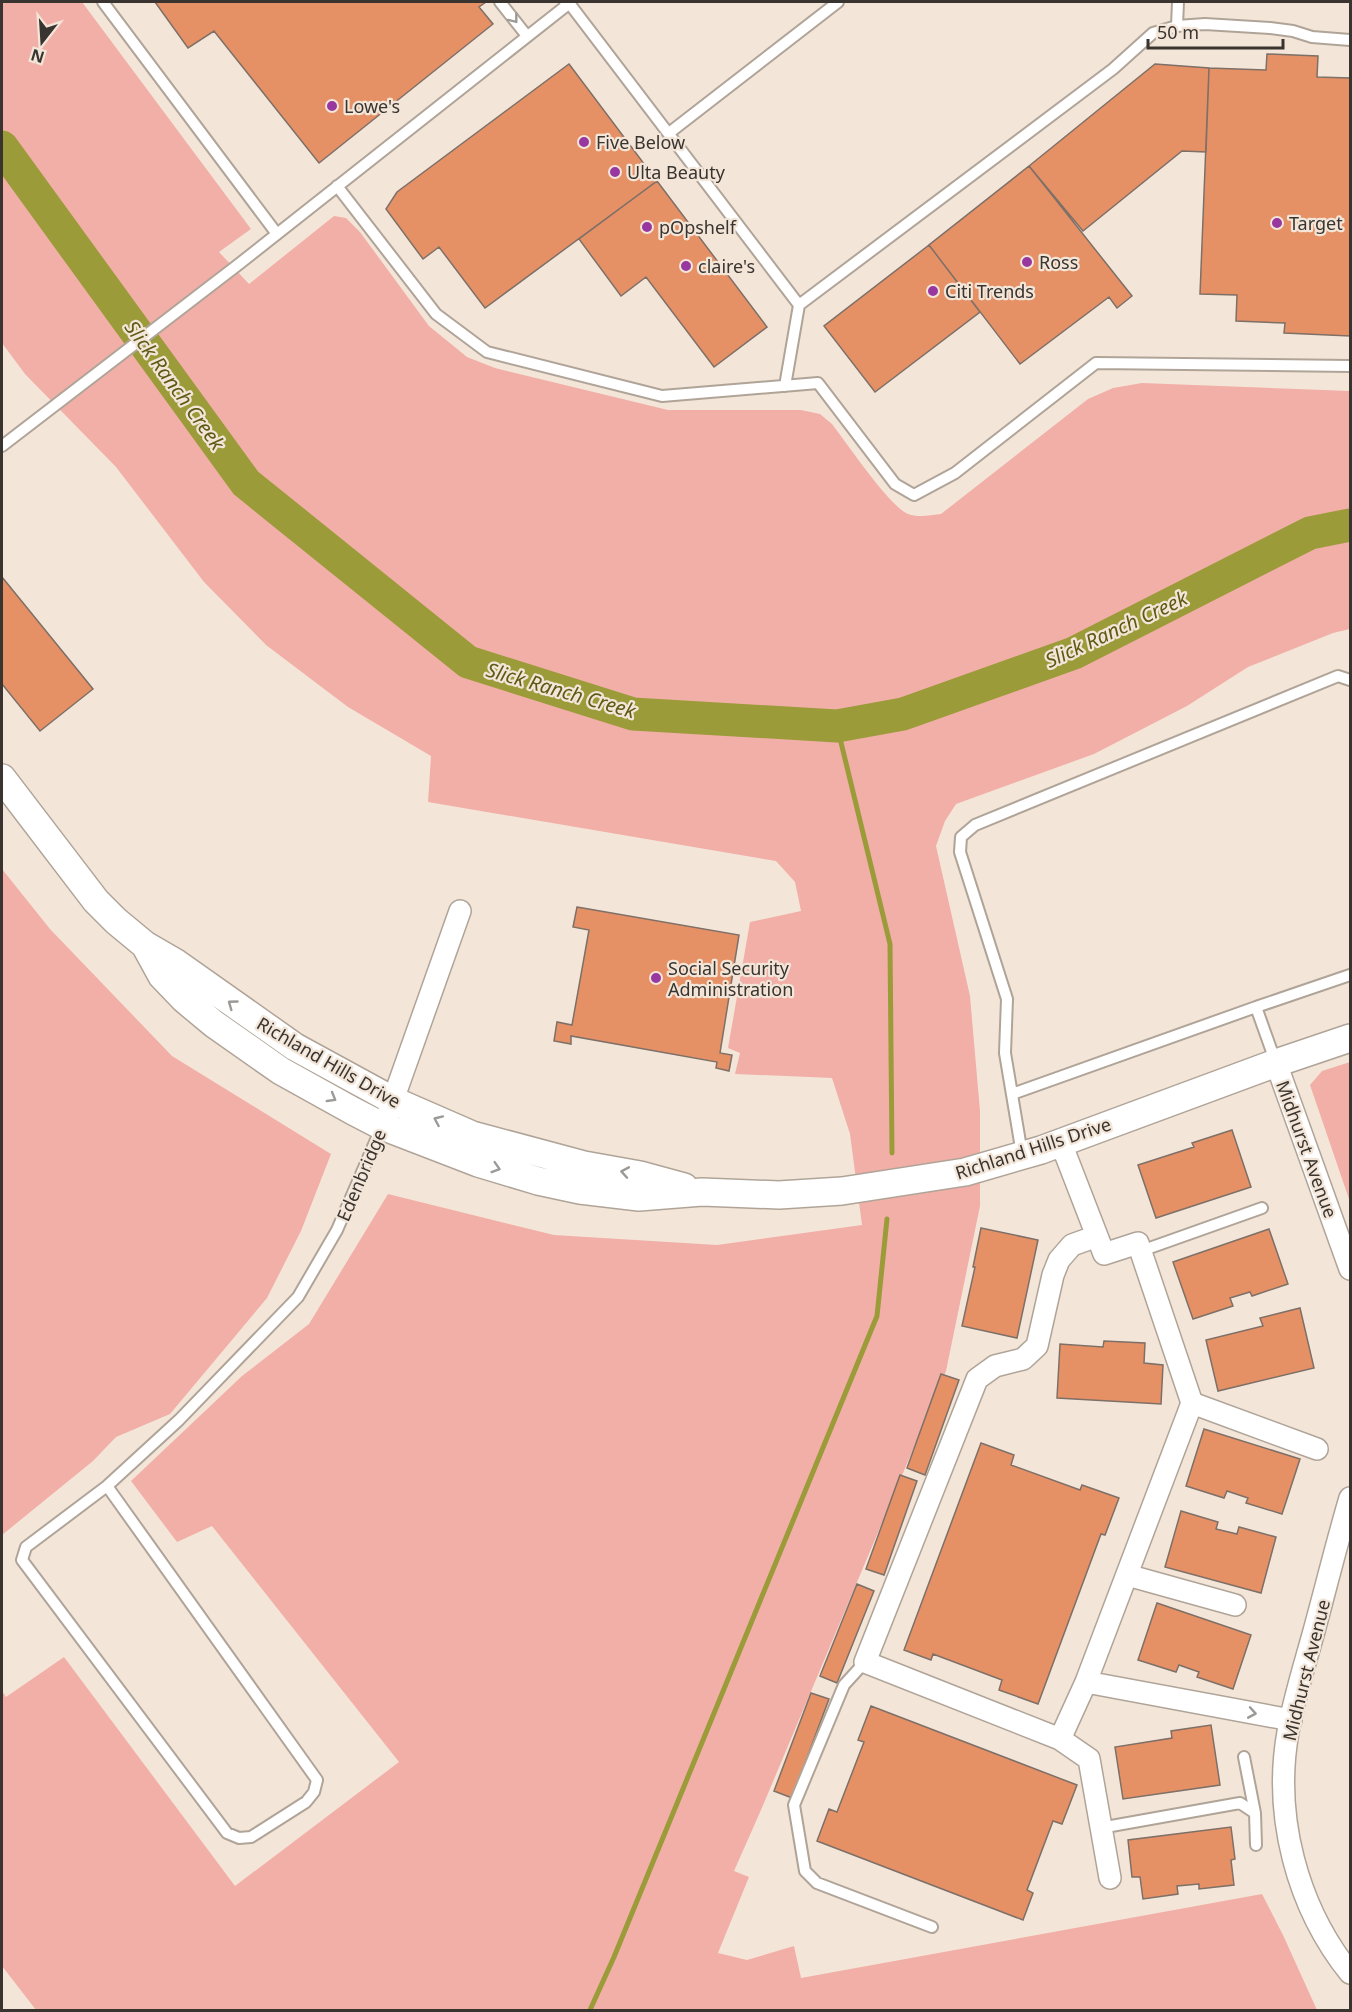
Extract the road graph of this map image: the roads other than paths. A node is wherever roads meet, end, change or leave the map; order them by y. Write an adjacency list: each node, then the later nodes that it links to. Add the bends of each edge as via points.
1 (104, 2): 11 (lane)
2 (500, 2): 7 (lane, one-way to 7)
3 (568, 2): 7 (lane); 9 (lane)
4 (838, 2): 9 (lane)
5 (1178, 2): 6 (lane)
6 (1177, 26): 8 (lane, via 1270,28 1312,38); 12 (lane, via 1153,33 1113,69)
7 (527, 36): 10 (lane)
8 (1350, 40)
9 (669, 133): 12 (lane)
10 (337, 186): 11 (lane); 14 (lane, via 436,314 488,352 662,396)
11 (277, 234): 15 (lane)
12 (799, 305): 14 (lane)
13 (1350, 366): 14 (lane, via 1096,363 955,473 914,495 895,484 818,383)
14 (785, 386)
15 (2, 446)
16 (1350, 680): 24 (lane, via 1338,676 975,825 961,837 960,852 1006,999 1005,1053)
17 (2, 778): 19 (street, Richland Hills Drive, via 96,901)
18 (460, 910): 25 (street, Edenbridge)
19 (145, 945): 25 (street, Richland Hills Drive, one-way to 19, via 295,1047); 26 (street, Richland Hills Drive, one-way to 26, via 162,976 214,1024 281,1071)
20 (1350, 975): 21 (lane)
21 (1256, 1007): 23 (lane); 24 (lane)
22 (1350, 1038): 23 (street, Richland Hills Drive)
23 (1276, 1063): 27 (street, Richland Hills Drive); 33 (street, Midhurst Avenue)
24 (1012, 1094): 28 (lane)
25 (394, 1101): 26 (street, Edenbridge); 29 (street, Richland Hills Drive, one-way to 25, via 472,1134)
26 (382, 1126): 29 (street, Richland Hills Drive, one-way to 29, via 478,1163 580,1190 639,1197); 36 (lane, Edenbridge, via 338,1230 297,1297 180,1420)
27 (1061, 1143): 28 (street, Richland Hills Drive); 31 (street)
28 (1023, 1156): 29 (street, Richland Hills Drive, via 965,1172 843,1191 779,1195)
29 (702, 1192)
30 (1262, 1208): 32 (lane)
31 (1097, 1236): 32 (street, via 1104,1254 1138,1243); 40 (street, via 1072,1245 1059,1260 1037,1346 1023,1359 995,1366 977,1379)
32 (1141, 1251): 34 (street)
33 (1350, 1269)
34 (1192, 1403): 35 (street); 38 (street)
35 (1317, 1449)
36 (107, 1486): 36 (lane, Edenbridge, via 317,1780 306,1802 251,1837 227,1833 22,1560 26,1547)
37 (1349, 1508): 42 (street, Midhurst Avenue)
38 (1127, 1575): 39 (street); 41 (street)
39 (1235, 1605)
40 (865, 1662): 43 (street); 49 (lane, via 844,1685 794,1805 805,1871 817,1883)
41 (1086, 1682): 42 (street, one-way to 42); 43 (street)
42 (1291, 1720): 50 (street, Midhurst Avenue, via 1283,1788 1287,1832 1299,1877 1317,1920)
43 (1060, 1738): 46 (street, via 1089,1759)
44 (1244, 1757): 45 (lane)
45 (1255, 1814): 46 (lane, via 1240,1803); 47 (lane)
46 (1100, 1828): 48 (street)
47 (1257, 1845)
48 (1110, 1878)
49 (932, 1927)
50 (1350, 1973)

